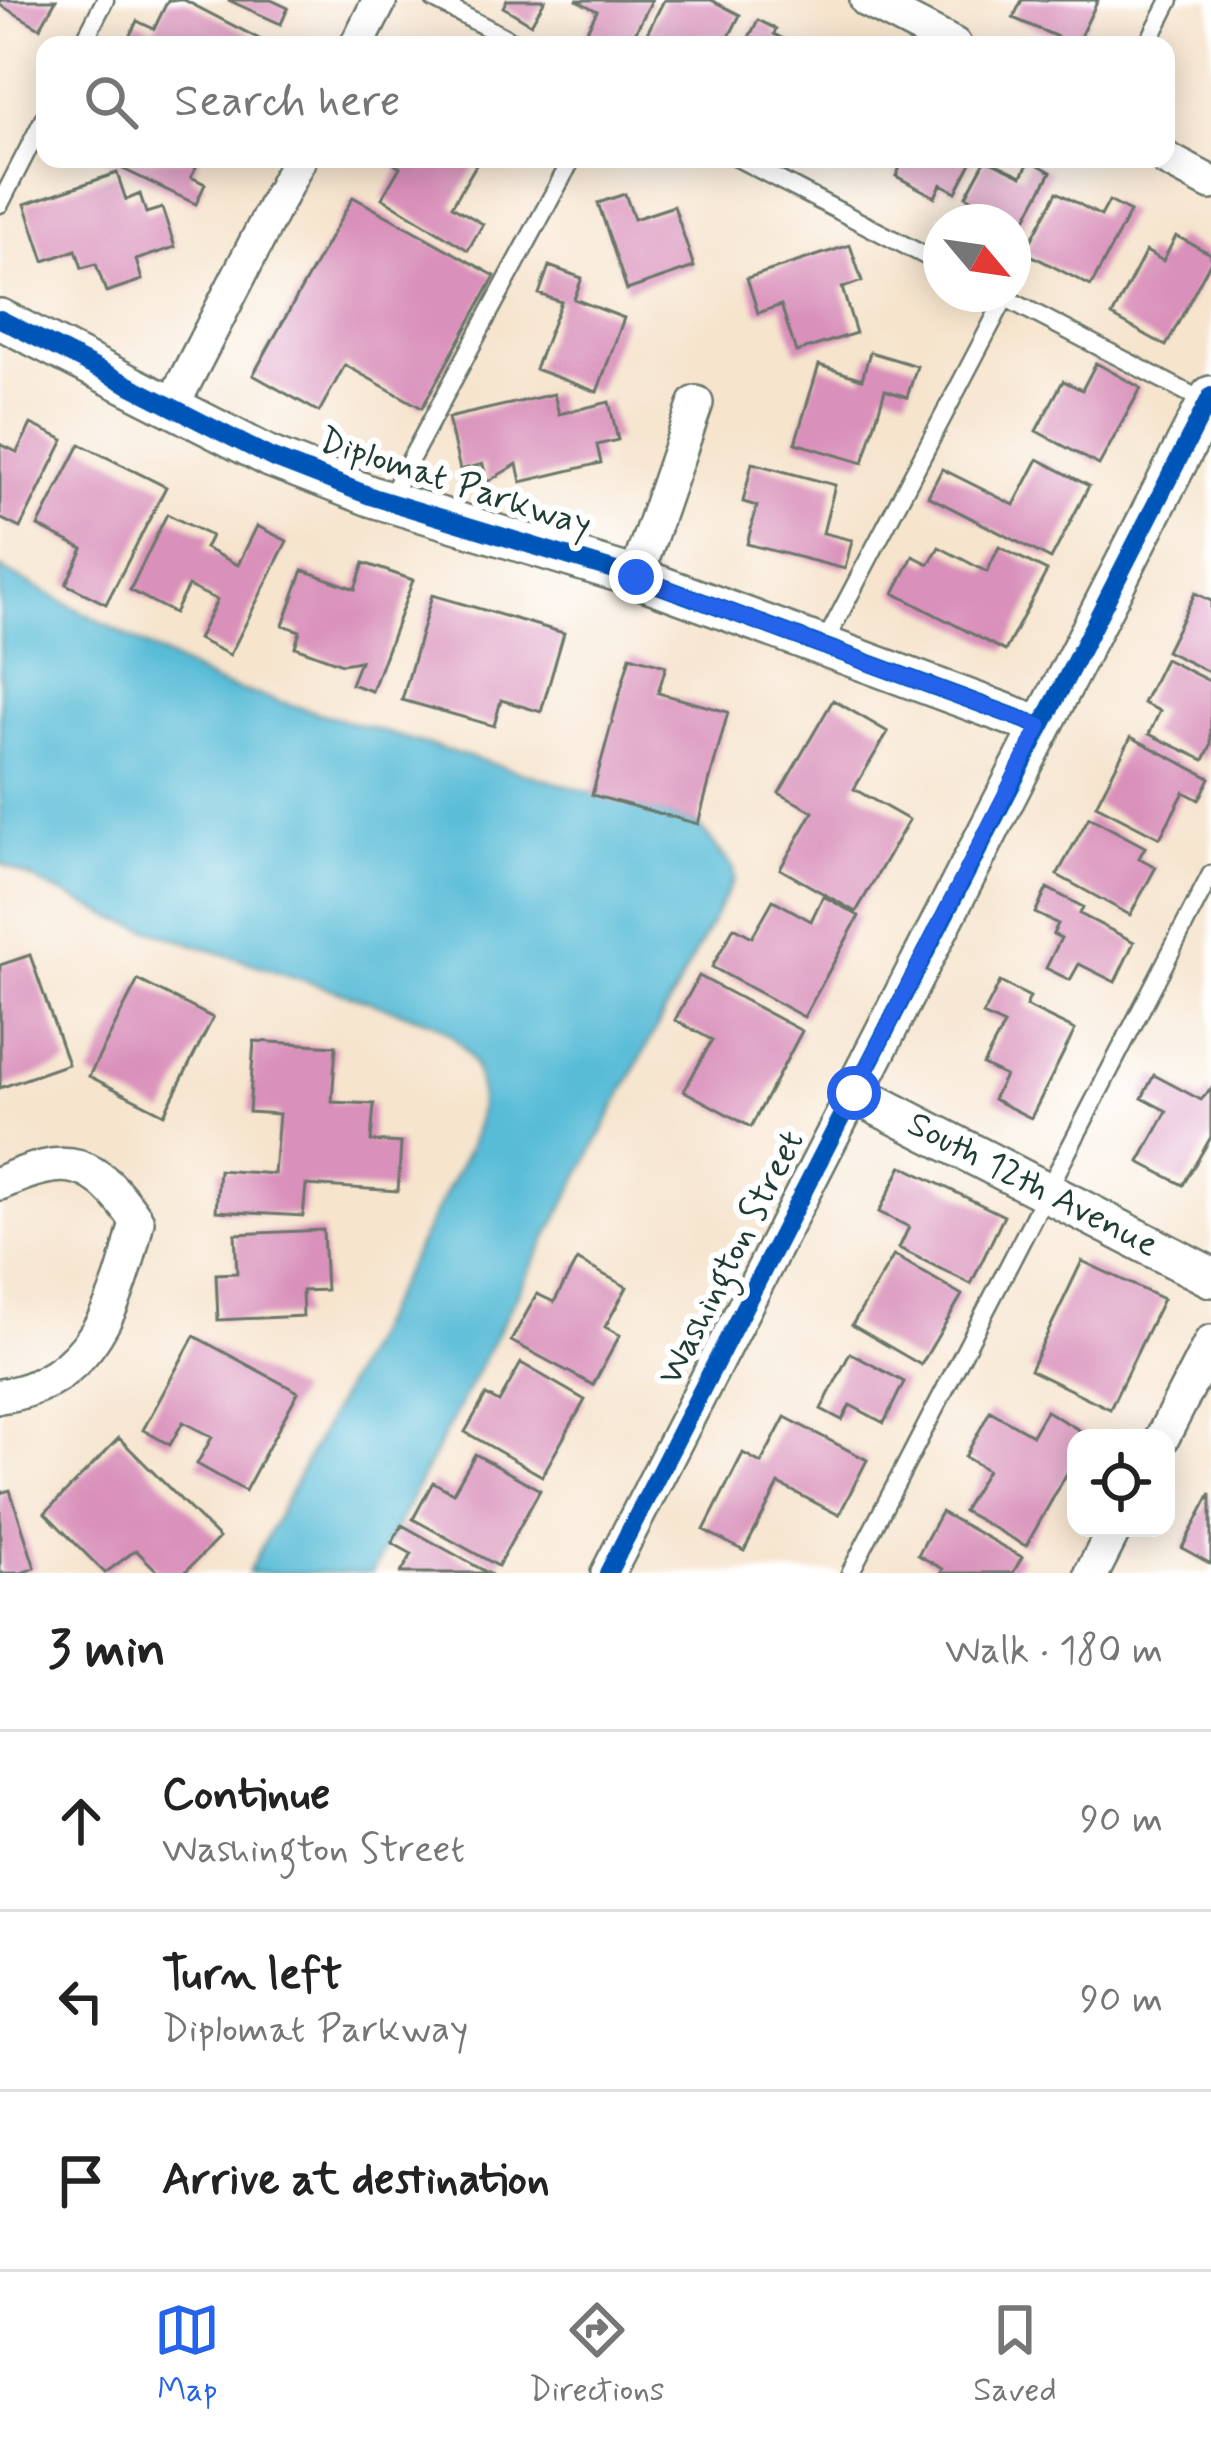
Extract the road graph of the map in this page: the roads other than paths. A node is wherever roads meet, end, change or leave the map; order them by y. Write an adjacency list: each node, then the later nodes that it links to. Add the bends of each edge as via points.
1 (105, 0): 7 (lane)
2 (380, 0): 8 (street)
3 (434, 0): 9 (lane)
4 (867, 0): 6 (street)
5 (1170, 0): 11 (lane)
6 (926, 13): 10 (street)
7 (87, 36)
8 (362, 36)
9 (503, 36)
10 (946, 36)
11 (1152, 36)
12 (36, 134): 18 (lane)
13 (1175, 164): 17 (street)
14 (294, 168): 25 (street)
15 (567, 168): 26 (lane)
16 (756, 168): 19 (lane)
17 (1211, 183)
18 (0, 204)
19 (923, 256)
20 (1031, 311): 23 (lane)
21 (993, 312): 28 (lane)
22 (0, 319): 25 (street, Diplomat Parkway)
23 (1209, 400): 29 (street, Washington Street)
24 (695, 403): 27 (street)
25 (172, 406): 26 (street, Diplomat Parkway, via 271,457)
26 (388, 501): 27 (street, Diplomat Parkway)
27 (636, 577): 28 (street, Diplomat Parkway)
28 (824, 646): 29 (street, Diplomat Parkway)
29 (1040, 726): 31 (street, Washington Street)
30 (1211, 874): 33 (lane)
31 (854, 1093): 33 (street, South 12th Avenue); 39 (street, Washington Street)
32 (0, 1183): 36 (street, via 74,1165 110,1181 136,1221 122,1291 100,1331 66,1373)
33 (1047, 1192): 34 (street, South 12th Avenue); 40 (lane)
34 (1211, 1277)
35 (1211, 1342): 37 (street)
36 (0, 1396)
37 (1167, 1429)
38 (1110, 1537): 41 (street)
39 (608, 1573)
40 (850, 1573)
41 (1092, 1573)

